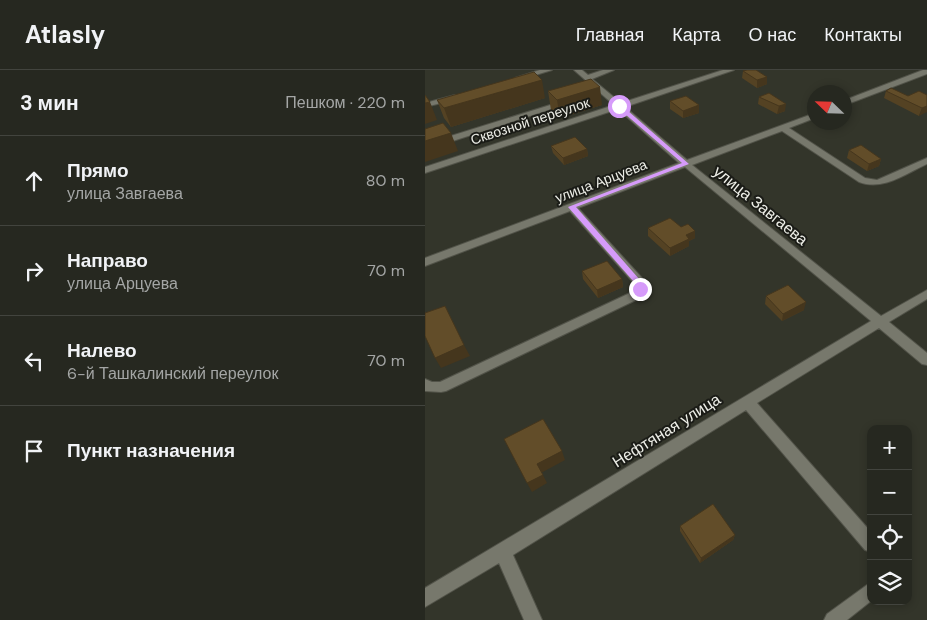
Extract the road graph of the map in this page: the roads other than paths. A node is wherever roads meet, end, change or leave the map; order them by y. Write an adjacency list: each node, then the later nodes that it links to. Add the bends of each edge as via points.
1 (548, 70): 7 (street)
2 (578, 70): 6 (street, улица Завгаева)
3 (611, 70): 6 (street)
4 (730, 70): 11 (street, Сквозной переулок)
5 (927, 71): 9 (street)
6 (587, 78): 11 (street, улица Завгаева, via 594,90)
7 (510, 81)
8 (463, 94): 10 (street)
9 (852, 100)
10 (425, 105)
11 (619, 106): 17 (street, улица Завгаева); 18 (street, Сквозной переулок)
12 (807, 118): 13 (street, улица Арцуева)
13 (783, 127): 16 (street, via 870,183 878,183); 17 (street, улица Арцуева)
14 (425, 140): 15 (street, via 571,98)
15 (425, 147)
16 (927, 161)
17 (686, 164): 19 (street, улица Арцуева); 22 (street, улица Завгаева)
18 (425, 170)
19 (572, 207): 20 (street, улица Арцуева); 24 (street, via 638,282 640,289 634,296 441,387 429,388)
20 (425, 262)
21 (927, 294): 22 (street, Нефтяная улица)
22 (880, 321): 23 (street, улица Завгаева); 25 (street, Нефтяная улица)
23 (927, 360)
24 (425, 384)
25 (747, 401): 26 (street); 27 (street, Нефтяная улица)
26 (867, 539)
27 (503, 552): 29 (street, Нефтяная улица); 30 (street)
28 (867, 593): 31 (street)
29 (425, 598)
30 (533, 620)
31 (833, 620)

